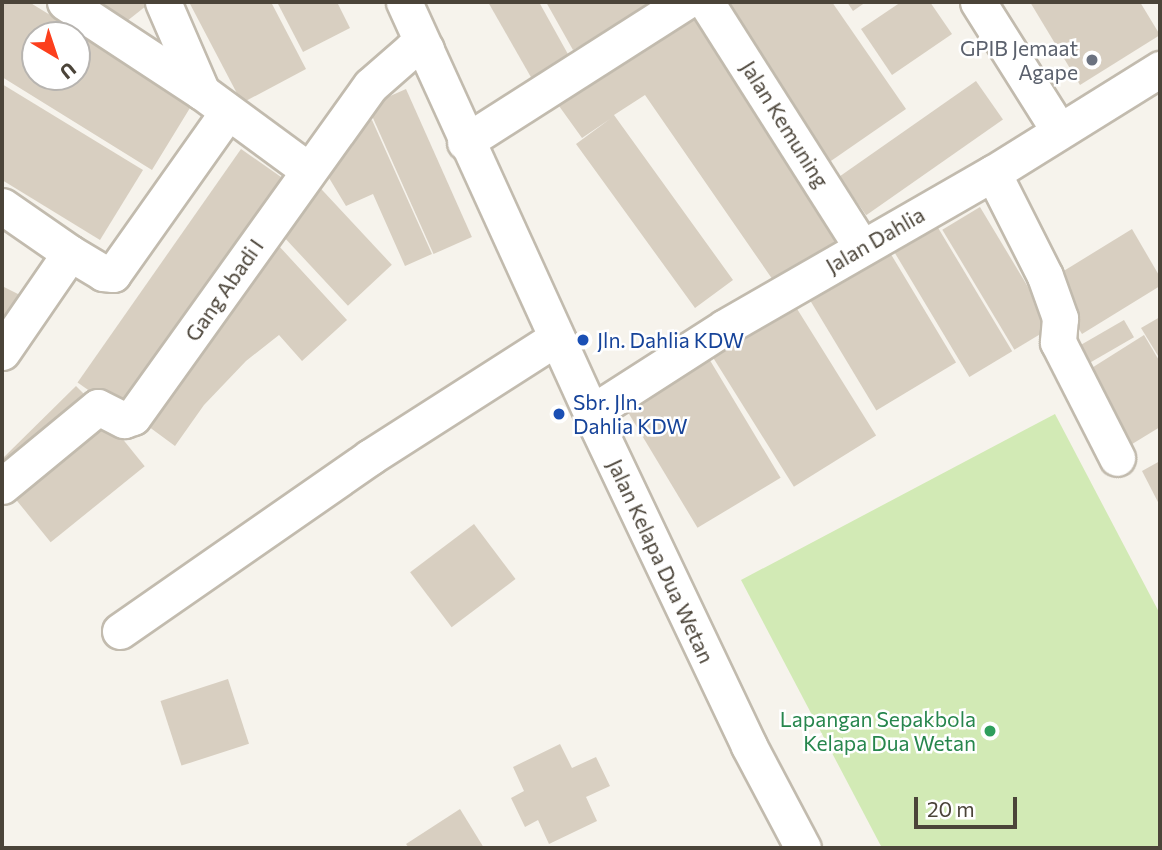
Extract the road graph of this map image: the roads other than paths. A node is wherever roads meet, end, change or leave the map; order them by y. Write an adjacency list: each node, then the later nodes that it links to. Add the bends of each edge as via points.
1 (65, 2): 9 (street)
2 (163, 2): 9 (street)
3 (404, 2): 7 (street, Jalan Kelapa Dua Wetan)
4 (685, 2): 11 (street)
5 (706, 2): 15 (street, Jalan Kemuning)
6 (978, 2): 10 (street)
7 (426, 49): 11 (street, Jalan Kelapa Dua Wetan); 12 (street, Gang Abadi I, via 411,50 372,85)
8 (1160, 69): 10 (street, Jalan Dahlia)
9 (214, 102): 12 (street); 16 (street, via 121,268 113,274 103,273)
10 (1058, 130): 13 (street, Jalan Dahlia)
11 (465, 142): 17 (street, Jalan Kelapa Dua Wetan)
12 (307, 169): 21 (street, Gang Abadi I, via 133,417 124,420 98,407)
13 (993, 173): 15 (street, Jalan Dahlia); 20 (street, via 1045,276 1060,318 1058,342)
14 (2, 206): 16 (street)
15 (862, 248): 19 (street, Jalan Dahlia)
16 (70, 253): 18 (street)
17 (556, 338): 19 (street, Jalan Kelapa Dua Wetan); 22 (street, via 370,457)
18 (2, 352)
19 (591, 413): 23 (street, Jalan Kelapa Dua Wetan, via 749,746)
20 (1117, 458)
21 (2, 486)
22 (120, 631)
23 (803, 848)

